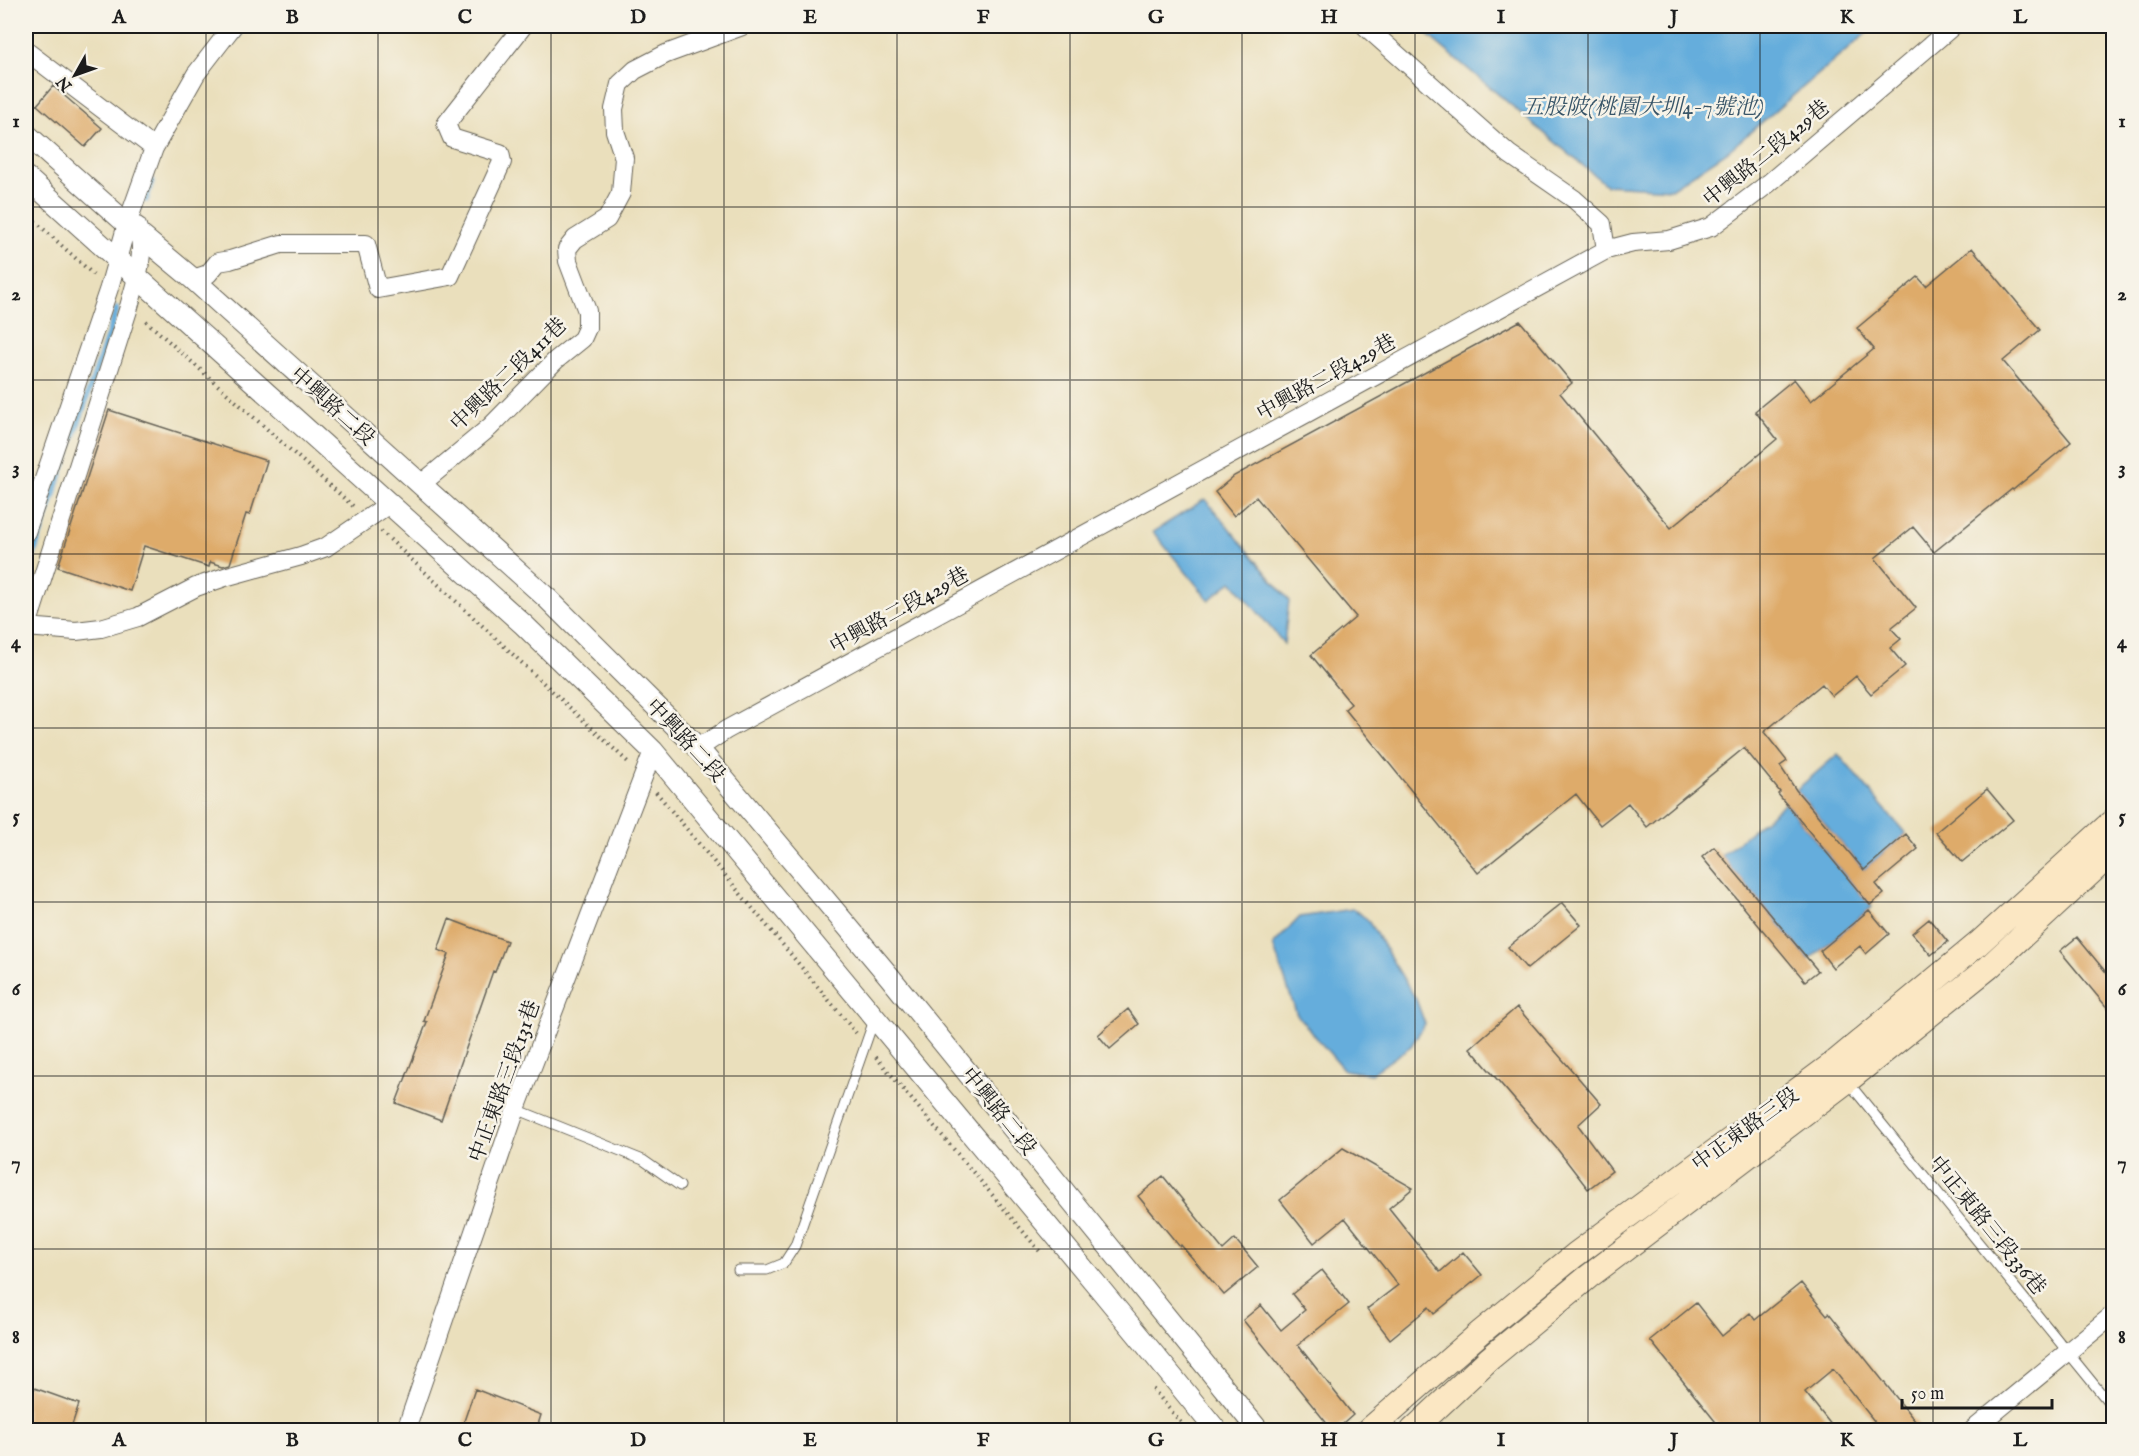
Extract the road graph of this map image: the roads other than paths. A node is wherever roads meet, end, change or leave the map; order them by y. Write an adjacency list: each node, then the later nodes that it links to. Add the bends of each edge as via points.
1 (233, 26): 8 (street, via 196,74)
2 (523, 26): 14 (street, via 446,124 452,138 500,153 502,162 450,276 378,289 366,244 281,244 218,262 208,273)
3 (742, 26): 15 (street, 中興路二段411巷, via 666,54 635,70 620,84 614,109 615,131 624,158 621,193 607,219 575,239 567,249 587,311 582,339 490,427)
4 (1365, 26): 11 (street, via 1509,154 1574,199 1602,224)
5 (1953, 26): 11 (street, 中興路二段429巷, via 1712,227 1669,240)
6 (26, 51): 8 (street)
7 (26, 134): 10 (street, 中興路二段)
8 (154, 148): 10 (street)
9 (26, 177): 12 (street, 中興路二段)
10 (133, 223): 12 (street); 13 (street, via 141,249); 14 (street, 中興路二段)
11 (1606, 250): 19 (street, 中興路二段429巷)
12 (118, 260): 13 (street, 中興路二段); 17 (street)
13 (136, 278): 16 (street, 中興路二段); 18 (street)
14 (193, 279): 15 (street, 中興路二段)
15 (420, 485): 16 (street); 19 (street, 中興路二段, via 548,599)
16 (389, 504): 18 (street, via 326,547 196,587 138,617 76,631); 20 (street, 中興路二段, via 524,625)
17 (26, 532)
18 (26, 628)
19 (696, 746): 20 (street); 28 (street, 中興路二段, via 882,967)
20 (653, 751): 23 (street, 中興路二段); 25 (street, 中正東路三段131巷)
21 (2114, 820): 24 (main road, 中正東路三段)
22 (2114, 851): 24 (main road, 中正東路三段, via 1989,967)
23 (874, 1020): 27 (lane, via 795,1246 784,1263 767,1270); 30 (street, 中興路二段)
24 (1840, 1073): 31 (lane, 中正東路三段336巷); 36 (main road, 中正東路三段, via 1575,1255); 37 (main road, 中正東路三段, via 1490,1359)
25 (516, 1109): 26 (lane, via 644,1160); 33 (street, 中正東路三段131巷)
26 (680, 1186)
27 (738, 1270)
28 (1149, 1296): 30 (street); 35 (street, 中興路二段)
29 (2114, 1314): 31 (street)
30 (1123, 1317): 34 (street, 中興路二段)
31 (2069, 1353): 32 (lane, 中正東路三段336巷); 38 (street)
32 (2114, 1409)
33 (406, 1431)
34 (1216, 1431)
35 (1258, 1431)
36 (1369, 1431)
37 (1413, 1431)
38 (1973, 1431)

